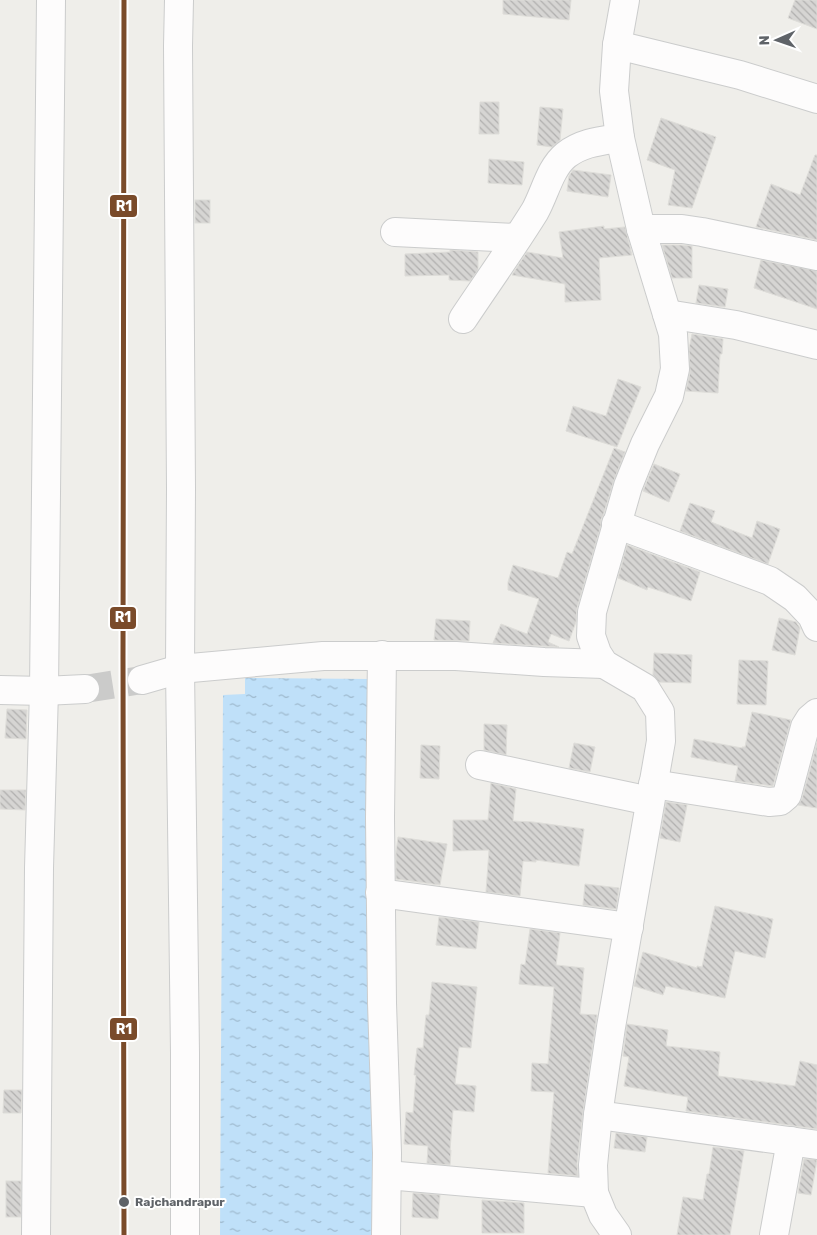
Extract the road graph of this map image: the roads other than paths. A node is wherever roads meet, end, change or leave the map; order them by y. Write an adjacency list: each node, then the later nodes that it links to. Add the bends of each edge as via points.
1 (51, 0): 22 (street)
2 (178, 0): 18 (street)
3 (625, 0): 4 (street)
4 (617, 45): 5 (street, via 740,75); 6 (street, via 614,91)
5 (817, 99)
6 (620, 138): 7 (street); 9 (street, via 580,146 565,156 555,168 536,210)
7 (641, 229): 10 (street, via 702,232); 11 (street)
8 (395, 232): 9 (street)
9 (517, 238): 12 (street)
10 (817, 256)
11 (667, 314): 13 (street, via 736,325); 14 (street, via 673,334 675,369 668,396 628,486)
12 (463, 319)
13 (817, 345)
14 (616, 524): 15 (street, via 770,581 794,598 812,616); 17 (street, via 592,612 591,636)
15 (817, 627)
16 (382, 655): 17 (street); 18 (street, via 323,656); 26 (street)
17 (604, 664): 25 (street, via 645,688 660,712 661,741)
18 (180, 669): 19 (street); 33 (street)
19 (142, 680)
20 (85, 689): 22 (street)
21 (0, 690): 22 (street)
22 (44, 691): 32 (street)
23 (817, 713): 25 (street, via 805,727 786,795 780,801)
24 (480, 765): 25 (street)
25 (652, 792): 27 (street)
26 (380, 893): 27 (street); 30 (street)
27 (628, 927): 28 (street)
28 (598, 1115): 29 (street); 31 (street)
29 (804, 1143): 36 (street)
30 (387, 1175): 31 (street); 34 (street)
31 (594, 1193): 35 (street, via 603,1215)
32 (36, 1235)
33 (185, 1235)
34 (386, 1235)
35 (617, 1235)
36 (774, 1235)

